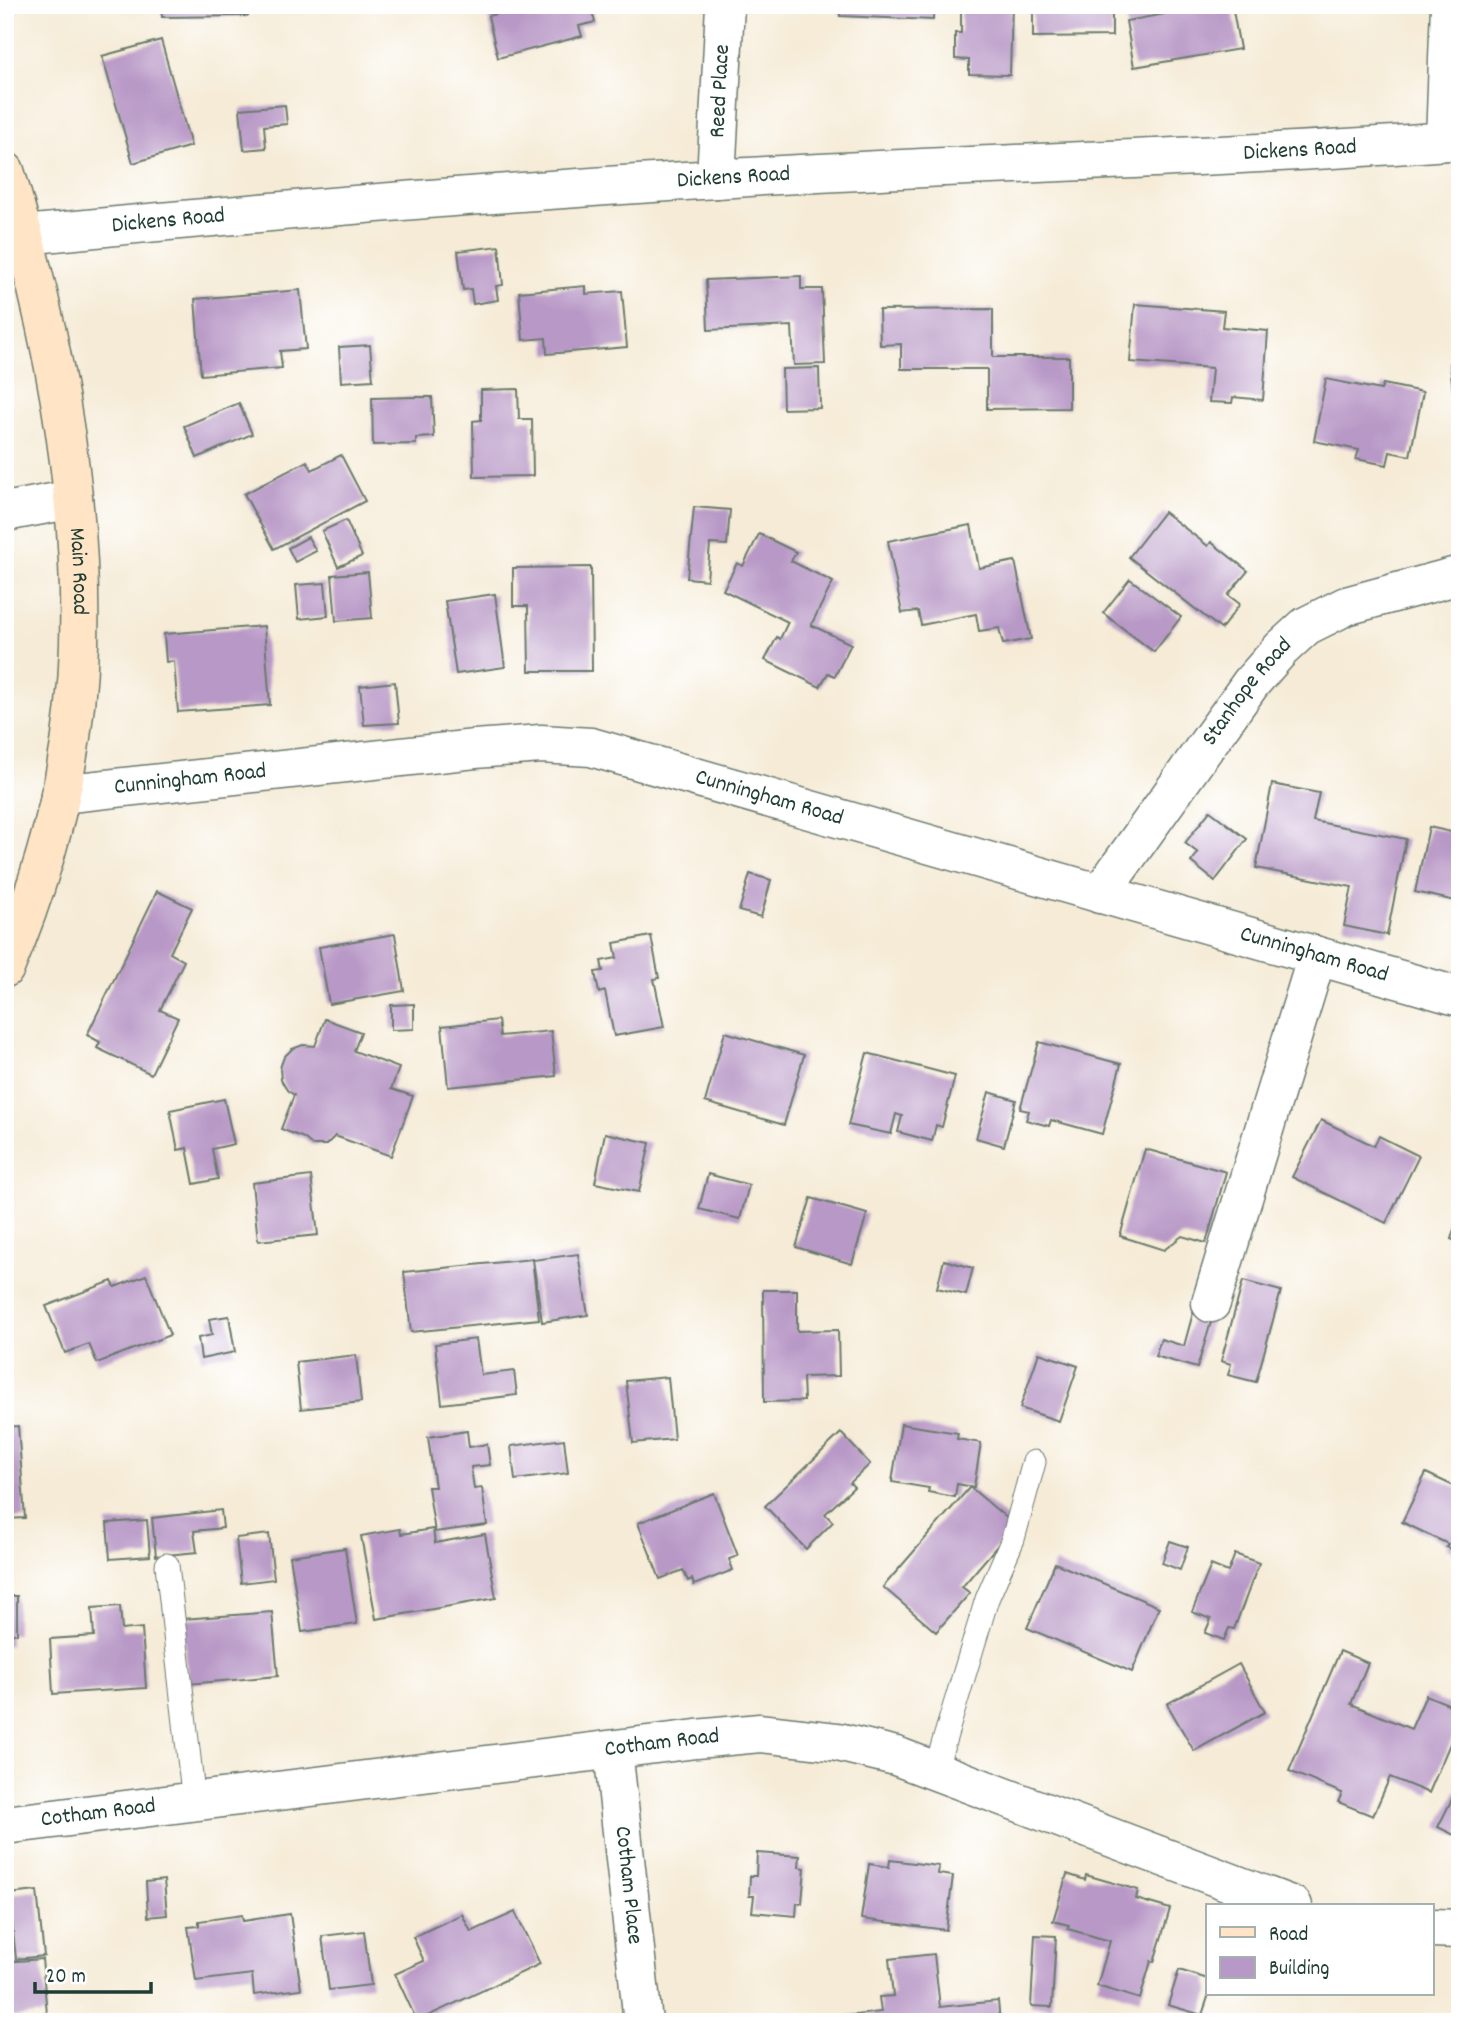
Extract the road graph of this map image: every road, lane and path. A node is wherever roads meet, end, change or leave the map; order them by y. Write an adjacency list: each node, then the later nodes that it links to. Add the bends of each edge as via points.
1 (725, 5): 5 (street, Reed Place)
2 (1450, 5): 3 (street)
3 (1452, 141): 5 (street, Dickens Road)
4 (6, 177): 6 (main road, Main Road)
5 (716, 179): 6 (street, Dickens Road, via 164,220)
6 (24, 235): 7 (main road, Main Road, via 61,404)
7 (73, 499): 8 (street); 10 (main road, Main Road, via 79,648)
8 (5, 512)
9 (1460, 575): 11 (street, Stanhope Road, via 1346,606 1307,626 1281,649 1251,683)
10 (60, 794): 11 (street, Cunningham Road, via 475,749 541,744 591,747); 13 (main road, Main Road, via 40,874)
11 (1100, 894): 12 (street, Cunningham Road)
12 (1317, 956): 14 (street, Cunningham Road); 15 (street)
13 (5, 968)
14 (1460, 997)
15 (1211, 1303)
16 (1034, 1462): 19 (lane)
17 (167, 1565): 20 (lane)
18 (613, 1750): 19 (street, Cotham Road, via 760,1733 838,1742); 20 (street, Cotham Road); 25 (street, Cotham Place)
19 (935, 1771): 22 (street, Cotham Road)
20 (194, 1802): 21 (street, Cotham Road)
21 (5, 1825)
22 (1288, 1904)
23 (1434, 1928): 24 (street)
24 (1460, 1929)
25 (643, 2022)

